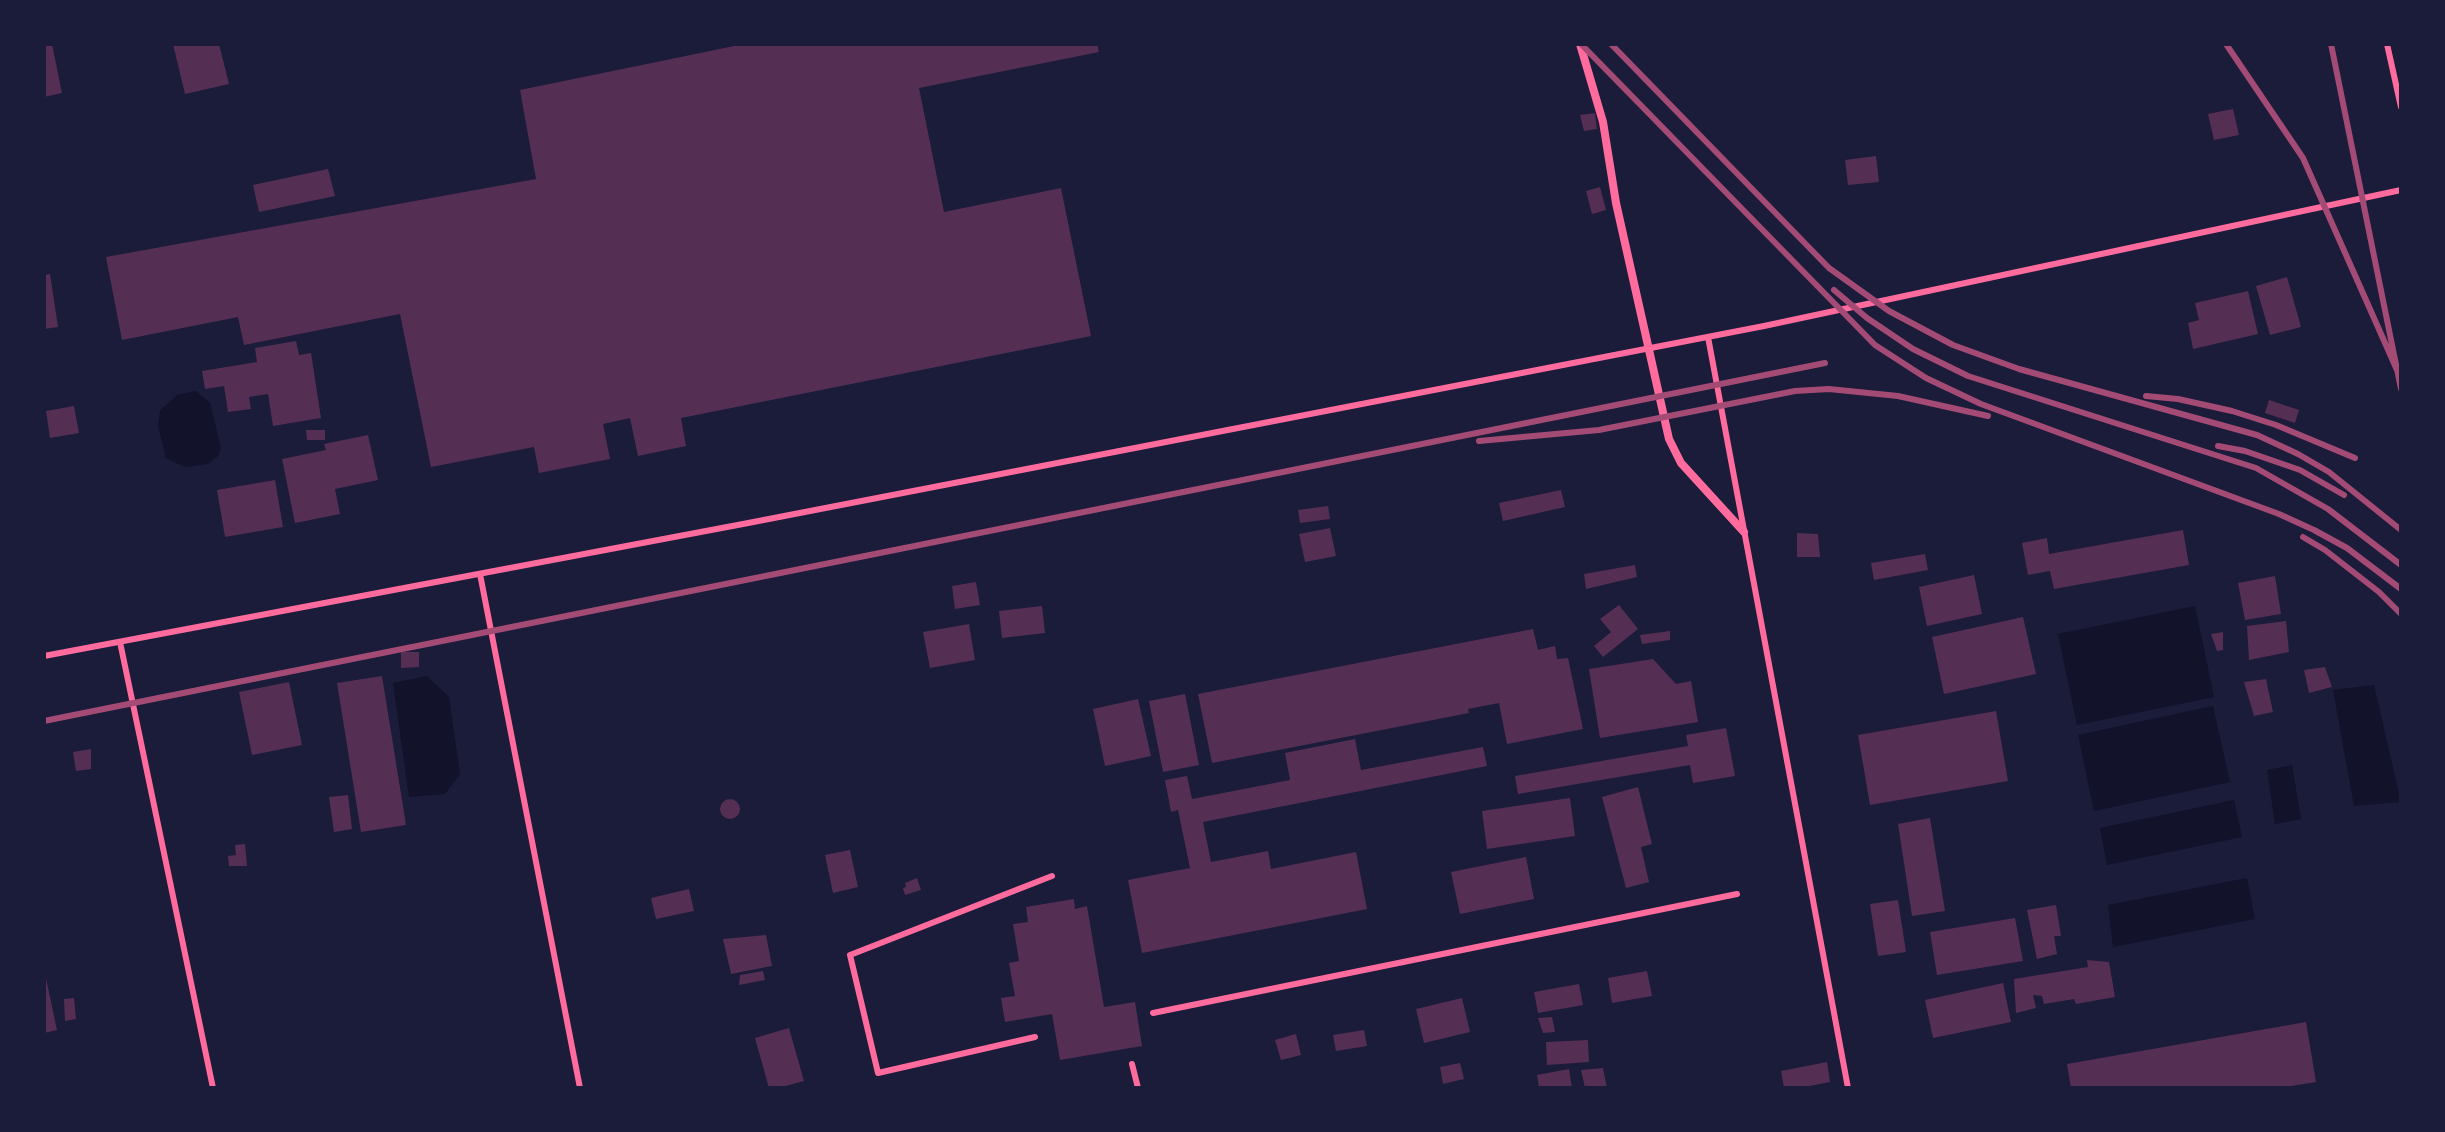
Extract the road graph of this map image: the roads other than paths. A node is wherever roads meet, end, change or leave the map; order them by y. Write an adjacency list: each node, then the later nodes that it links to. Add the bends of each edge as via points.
1 (1580, 44): 6 (street, via 1603,122)
2 (2387, 44): 3 (lane)
3 (2401, 107)
4 (2401, 190): 5 (lane)
5 (1708, 337): 6 (lane); 7 (lane)
6 (1649, 348): 7 (street, via 1669,439 1681,463); 8 (lane)
7 (1744, 532): 19 (lane)
8 (480, 574): 9 (lane); 17 (lane)
9 (120, 642): 10 (lane); 16 (lane)
10 (44, 656)
11 (1052, 876): 14 (lane, via 850,955 878,1073)
12 (1737, 894): 13 (lane)
13 (1153, 1013)
14 (1035, 1037)
15 (1132, 1064): 18 (lane)
16 (213, 1088)
17 (580, 1088)
18 (1138, 1088)
19 (1848, 1088)

